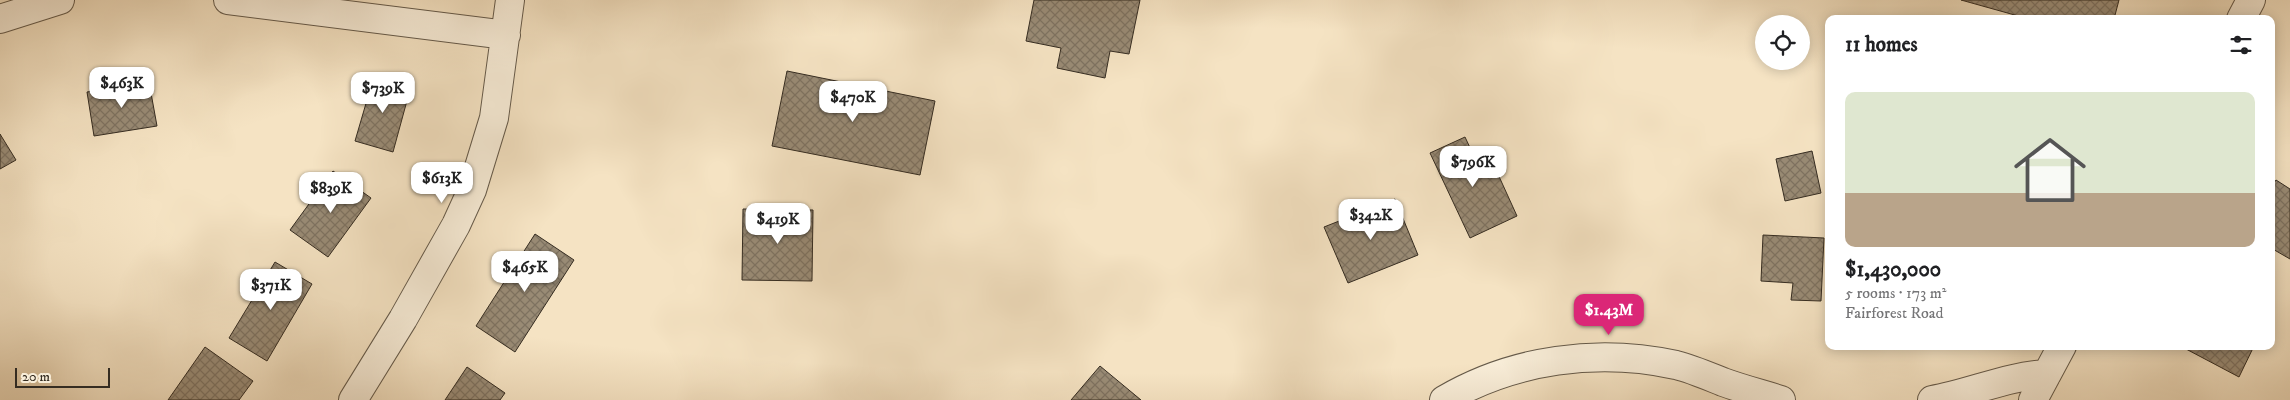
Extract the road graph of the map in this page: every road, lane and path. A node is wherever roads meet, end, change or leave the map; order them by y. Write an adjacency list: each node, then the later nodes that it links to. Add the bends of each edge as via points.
1 (60, 0): 6 (street)
2 (228, 0): 7 (street)
3 (510, 0): 7 (street)
4 (2251, 0): 5 (street)
5 (2243, 15)
6 (0, 19)
7 (506, 35): 11 (street, via 494,118 472,190 403,319)
8 (2060, 350): 9 (street)
9 (2047, 374): 14 (street, via 2023,375); 15 (street)
10 (1744, 394): 12 (street, via 1678,366 1596,357 1542,363 1495,375); 13 (street)
11 (353, 400)
12 (1444, 400)
13 (1781, 400)
14 (1932, 400)
15 (2033, 400)

